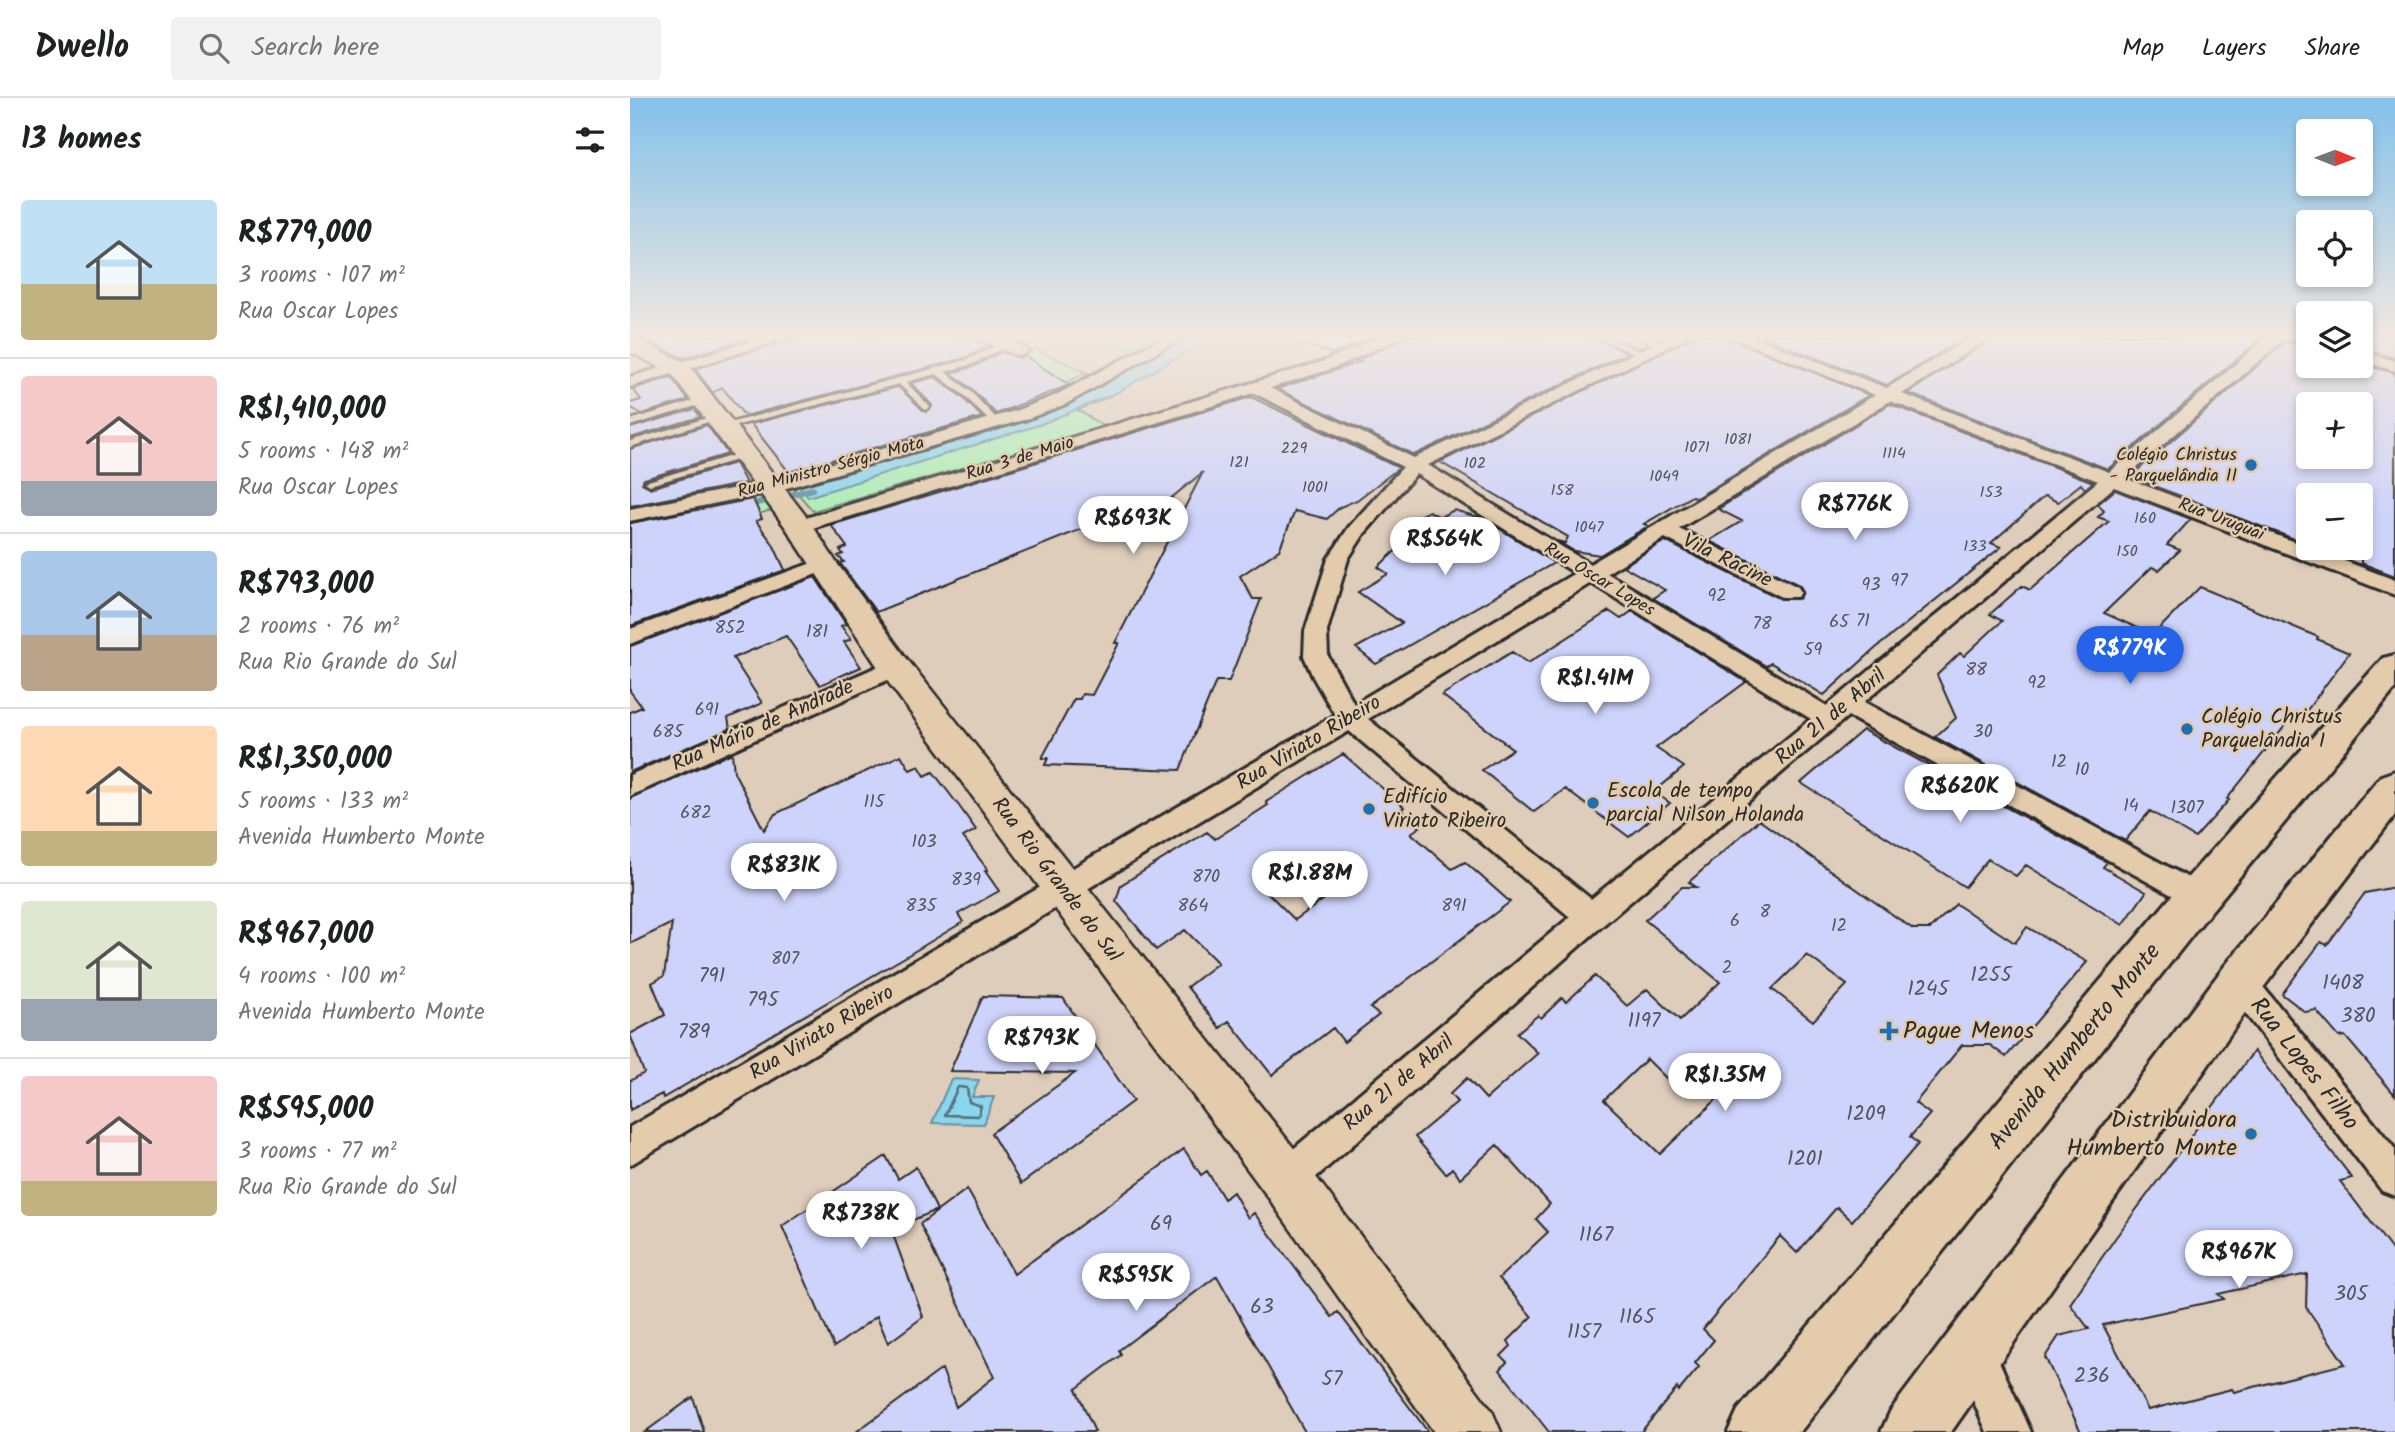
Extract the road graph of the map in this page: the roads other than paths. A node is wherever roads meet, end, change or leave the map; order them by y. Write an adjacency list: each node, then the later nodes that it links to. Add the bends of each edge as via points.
1 (701, 397): 13 (street, Rua Rio Grande do Sul)
2 (812, 397): 13 (lane)
3 (916, 397): 12 (lane)
4 (968, 397): 14 (lane)
5 (1065, 397): 14 (street, Rua Ministro Sérgio Mota)
6 (1213, 397): 21 (street, Rua 3 de Maio)
7 (1276, 397): 18 (street, Rua Oscar Lopes)
8 (1556, 397): 18 (street)
9 (1883, 397): 23 (street, Rua Viriato Ribeiro)
10 (1901, 397): 19 (street, Rua Uruguai)
11 (2208, 397): 19 (street, Rua 21 de Abril)
12 (925, 407)
13 (714, 415): 15 (lane); 16 (lane); 17 (street, Rua Rio Grande do Sul)
14 (996, 422): 21 (street, Rua Ministro Sérgio Mota)
15 (630, 423)
16 (630, 444)
17 (744, 455): 20 (lane); 21 (street, Rua Rio Grande do Sul)
18 (1414, 465): 25 (street, Rua Oscar Lopes); 32 (street, via 1356,531 1338,559 1316,631 1316,656)
19 (2113, 479): 26 (street, Rua Uruguai); 31 (street, Rua 21 de Abril)
20 (650, 482)
21 (781, 503): 22 (street, Rua Ministro Sérgio Mota); 24 (street, Rua Rio Grande do Sul)
22 (630, 515)
23 (1665, 530): 25 (street, Rua Viriato Ribeiro); 27 (street, Vila Racine)
24 (823, 565): 28 (street); 30 (street, Rua Rio Grande do Sul)
25 (1589, 575): 31 (street, Rua Oscar Lopes); 32 (street, Rua Viriato Ribeiro)
26 (2395, 588)
27 (1790, 592)
28 (630, 637)
29 (2395, 666): 36 (main road, Avenida Humberto Monte)
30 (895, 667): 33 (street, Rua Mário de Andrade); 35 (street, Rua Rio Grande do Sul)
31 (1838, 711): 36 (street, Rua Oscar Lopes); 37 (street, Rua 21 de Abril)
32 (1350, 718): 35 (street, Rua Viriato Ribeiro); 37 (street)
33 (630, 786)
34 (2395, 786): 38 (main road)
35 (1064, 890): 39 (street, Rua Viriato Ribeiro); 41 (street, Rua Rio Grande do Sul)
36 (2197, 897): 44 (main road, Avenida Humberto Monte)
37 (1591, 917): 41 (street, Rua 21 de Abril)
38 (2240, 982): 40 (street, Rua Lopes Filho); 42 (main road)
39 (630, 1147)
40 (2395, 1178)
41 (1286, 1179): 43 (street, Rua Rio Grande do Sul)
42 (1973, 1352): 45 (main road); 46 (street)
43 (1471, 1432)
44 (1760, 1432)
45 (1913, 1432)
46 (2009, 1432)

